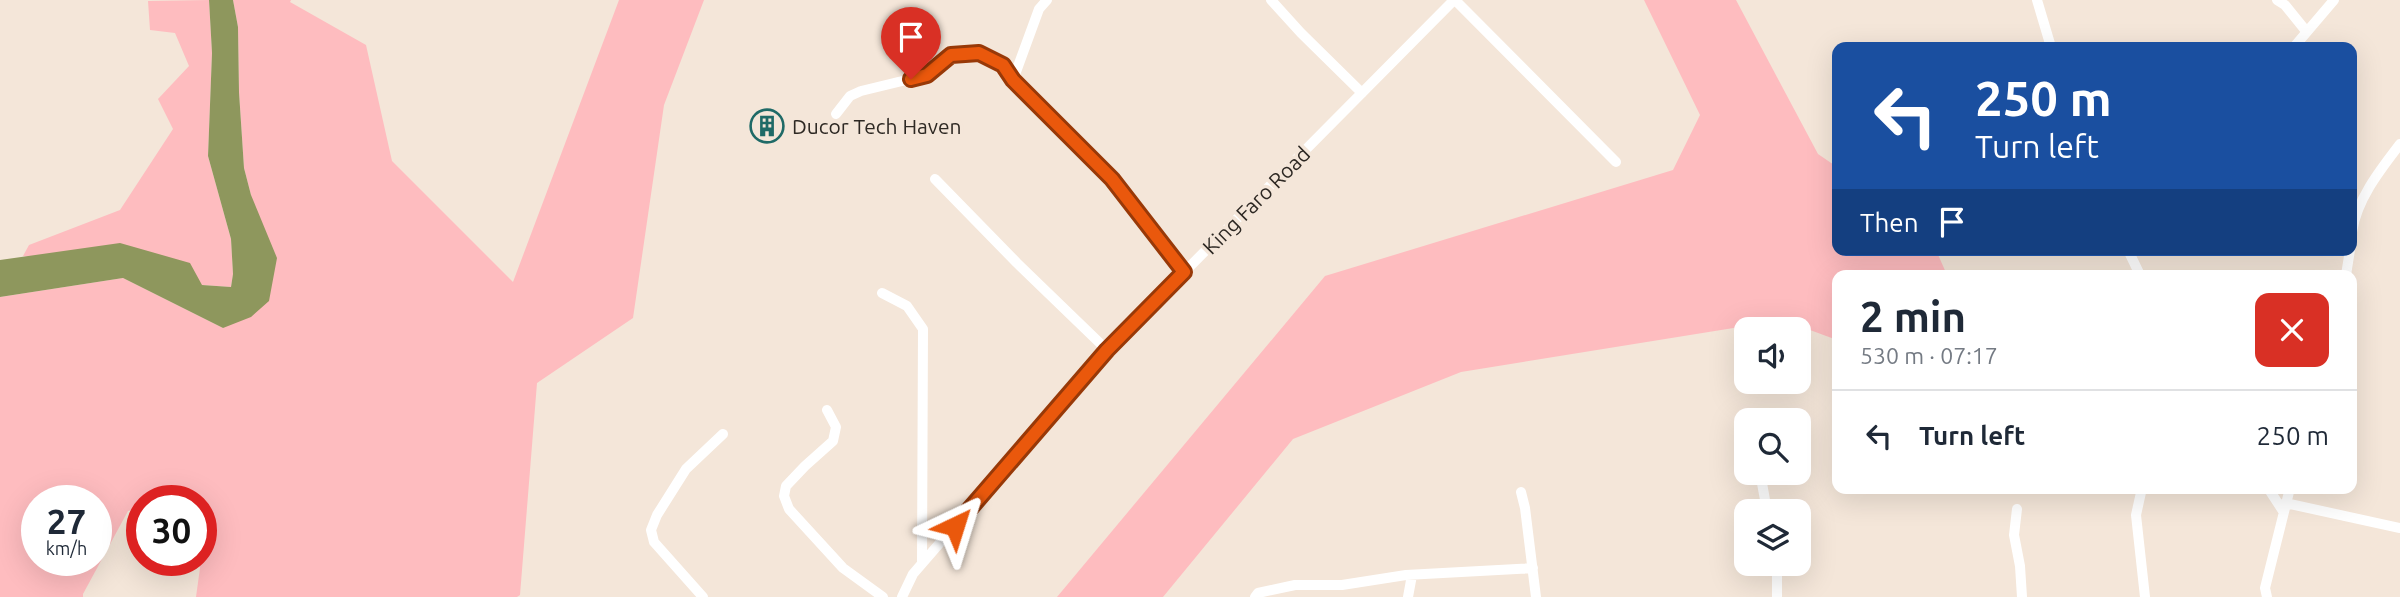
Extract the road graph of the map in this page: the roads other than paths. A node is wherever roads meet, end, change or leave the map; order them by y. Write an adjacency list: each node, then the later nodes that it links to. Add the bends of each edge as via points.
1 (1046, 0): 10 (street)
2 (1271, 0): 11 (street)
3 (1455, 0): 11 (street, King Faro Road); 14 (street)
4 (2037, 0): 8 (street)
5 (2277, 0): 7 (street)
6 (2334, 0): 7 (street)
7 (2306, 32): 9 (street)
8 (2050, 42)
9 (2298, 42)
10 (1013, 80): 12 (street, via 1003,65 979,53 951,55 927,75 850,96); 17 (street, via 1112,179)
11 (1362, 93): 17 (street, King Faro Road)
12 (836, 114)
13 (2400, 144): 16 (street, via 2374,178)
14 (1616, 162)
15 (935, 179): 19 (street)
16 (2357, 215)
17 (1184, 272): 19 (street, King Faro Road)
18 (882, 293): 29 (street, via 906,306 923,329)
19 (1107, 350): 29 (street, King Faro Road)
20 (827, 410): 34 (street, via 836,427 834,441 786,486 784,496 789,509 843,568)
21 (723, 434): 33 (street, via 686,469 651,530 654,542)
22 (1521, 492): 30 (street)
23 (2141, 494): 41 (street, via 2136,515)
24 (2272, 494): 26 (street)
25 (2288, 494): 26 (street)
26 (2284, 507): 28 (street); 42 (street)
27 (2017, 509): 40 (street, via 2014,535)
28 (2400, 528)
29 (922, 564): 35 (street, King Faro Road)
30 (1533, 568): 31 (street); 38 (street)
31 (1412, 575): 36 (street, via 1342,585 1295,585); 37 (street)
32 (1777, 576): 39 (street)
33 (703, 597)
34 (883, 597)
35 (902, 597)
36 (1255, 597)
37 (1408, 597)
38 (1536, 597)
39 (1777, 597)
40 (2022, 597)
41 (2145, 597)
42 (2267, 597)

